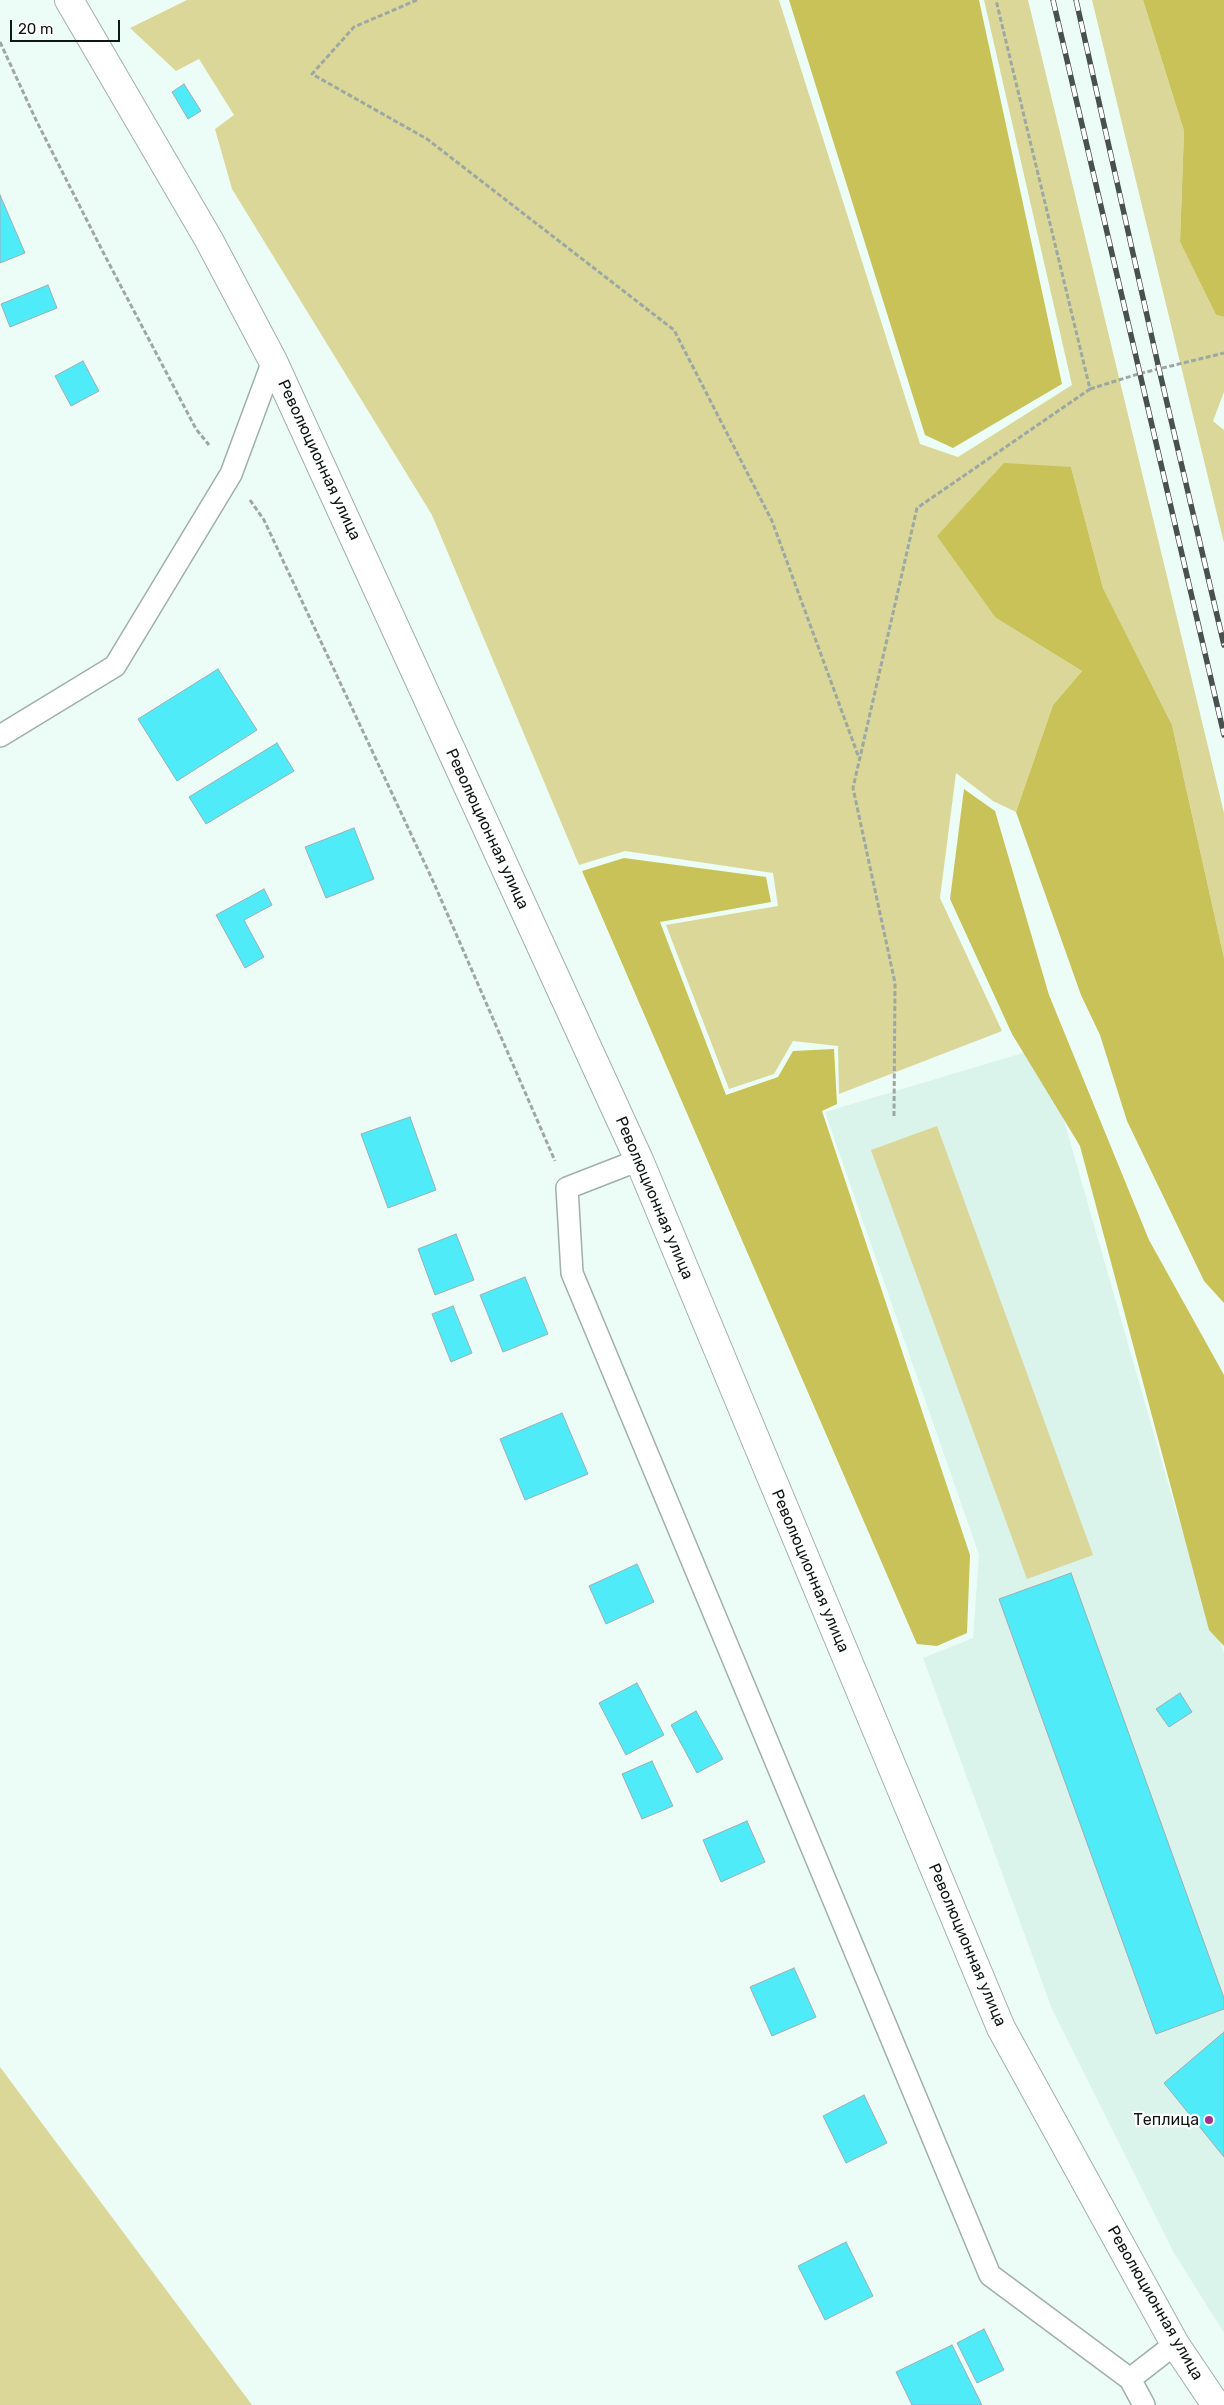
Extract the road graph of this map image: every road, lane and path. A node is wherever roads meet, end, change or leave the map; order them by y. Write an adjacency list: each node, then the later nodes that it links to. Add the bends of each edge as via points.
1 (69, 0): 6 (street, Революционная улица, via 209,240)
2 (417, 0): 10 (path, via 354,27 312,74 427,139 674,330 772,521)
3 (996, 0): 7 (path)
4 (0, 42): 8 (path, via 50,147 196,429)
5 (1224, 353): 7 (path, via 1138,374)
6 (273, 361): 8 (lane); 12 (street, Революционная улица)
7 (1090, 390): 10 (path, via 917,508)
8 (231, 474): 9 (lane, via 115,666); 13 (path, via 268,530 433,881)
9 (0, 736)
10 (859, 758): 11 (path, via 853,788 896,983)
11 (894, 1116)
12 (639, 1160): 13 (lane); 14 (street, Революционная улица, via 1001,2028)
13 (567, 1188): 15 (lane, via 572,1272 990,2275)
14 (1175, 2344): 15 (lane); 17 (street, Революционная улица)
15 (1130, 2379): 16 (lane)
16 (1144, 2405)
17 (1216, 2405)

